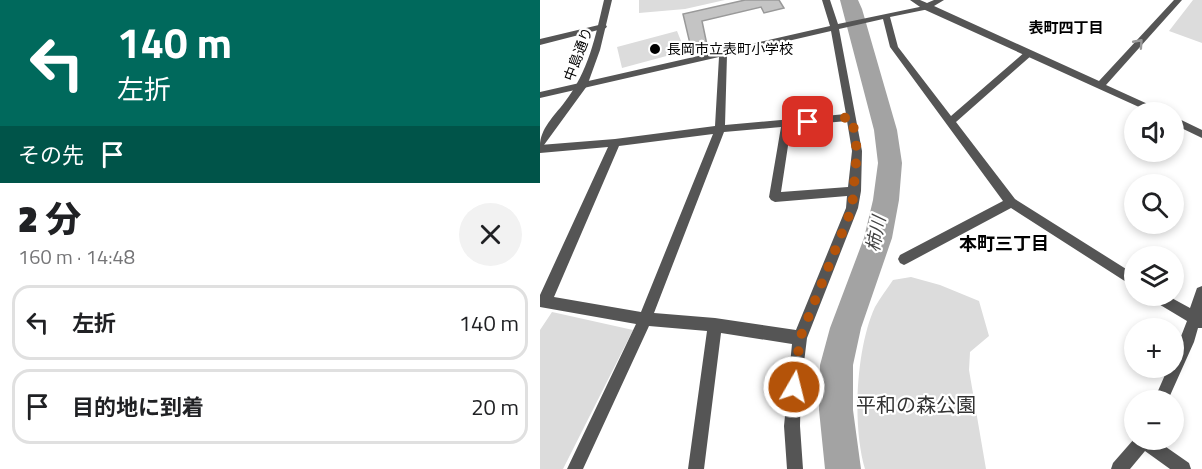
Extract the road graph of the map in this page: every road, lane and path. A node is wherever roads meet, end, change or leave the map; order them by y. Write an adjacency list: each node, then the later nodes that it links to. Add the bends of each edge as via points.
1 (608, 0): 8 (street, 中島通り)
2 (826, 0): 9 (street)
3 (914, 0): 6 (street)
4 (940, 0): 6 (street)
5 (1178, 0): 14 (street, one-way to 5)
6 (926, 7): 7 (street); 11 (street)
7 (886, 16): 9 (street); 18 (street, via 894,47)
8 (603, 26): 10 (street); 13 (street, 中島通り)
9 (835, 28): 12 (street); 17 (street)
10 (540, 42)
11 (1029, 53): 14 (street); 18 (street)
12 (723, 54): 13 (street); 21 (street)
13 (582, 86): 15 (street); 23 (street, 中島通り)
14 (1100, 86): 16 (street)
15 (540, 95)
16 (1136, 102)
17 (852, 117): 19 (street); 26 (street, via 857,151)
18 (950, 122): 27 (street)
19 (786, 124): 21 (street); 26 (street, via 776,197)
20 (1184, 125): 22 (street)
21 (720, 129): 24 (street); 33 (street)
22 (1202, 134)
23 (540, 142)
24 (615, 143): 25 (street); 31 (street)
25 (540, 149)
26 (855, 191): 36 (street, via 852,208)
27 (1011, 202): 28 (street); 29 (street)
28 (904, 259)
29 (1124, 275)
30 (1202, 292): 34 (street)
31 (543, 302): 33 (street)
32 (1173, 306): 34 (street)
33 (645, 319): 35 (street); 40 (street)
34 (1198, 321): 37 (street)
35 (715, 325): 36 (street); 41 (street)
36 (800, 338): 42 (street, via 792,426)
37 (1166, 390)
38 (1135, 450): 43 (street)
39 (1158, 450): 44 (street)
40 (575, 469)
41 (696, 469)
42 (795, 469)
43 (1119, 469)
44 (1184, 469)

